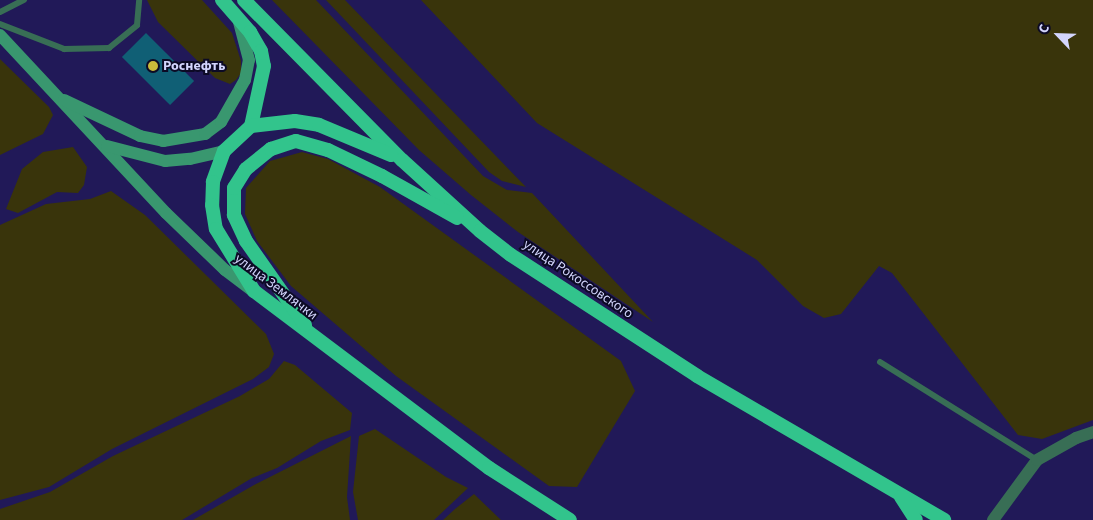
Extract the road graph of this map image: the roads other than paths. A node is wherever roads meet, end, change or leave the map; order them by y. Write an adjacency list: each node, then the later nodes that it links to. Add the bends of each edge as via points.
1 (24, 0): 5 (lane)
2 (139, 0): 7 (lane, via 137,25 109,48 64,49)
3 (222, 0): 6 (highway)
4 (244, 0): 13 (highway, улица Рокоссовского)
5 (0, 12)
6 (237, 15): 9 (main road, via 248,60 245,80 221,122 204,134 163,141 140,136); 10 (highway, via 261,51 264,66)
7 (0, 24)
8 (0, 35): 9 (main road, улица Землячки)
9 (56, 95): 11 (main road, улица Землячки)
10 (251, 126): 12 (highway); 13 (highway, via 295,121 320,126)
11 (105, 145): 12 (main road, via 165,161 190,160); 15 (main road, улица Землячки, via 166,213 225,270)
12 (224, 151): 15 (highway, via 213,182 216,229)
13 (402, 160): 14 (highway, улица Рокоссовского)
14 (480, 231): 16 (highway, via 328,150 296,142 271,148 246,170 234,188 234,215 246,242); 20 (highway, улица Рокоссовского, via 543,278 697,376)
15 (254, 291): 16 (highway, улица Землячки)
16 (311, 334): 21 (highway, улица Землячки, via 489,468)
17 (880, 362): 19 (lane)
18 (1093, 432): 19 (street)
19 (1037, 460): 24 (street)
20 (899, 494): 22 (highway); 23 (highway, улица Рокоссовского)
21 (570, 520)
22 (916, 520)
23 (944, 520)
24 (993, 520)

